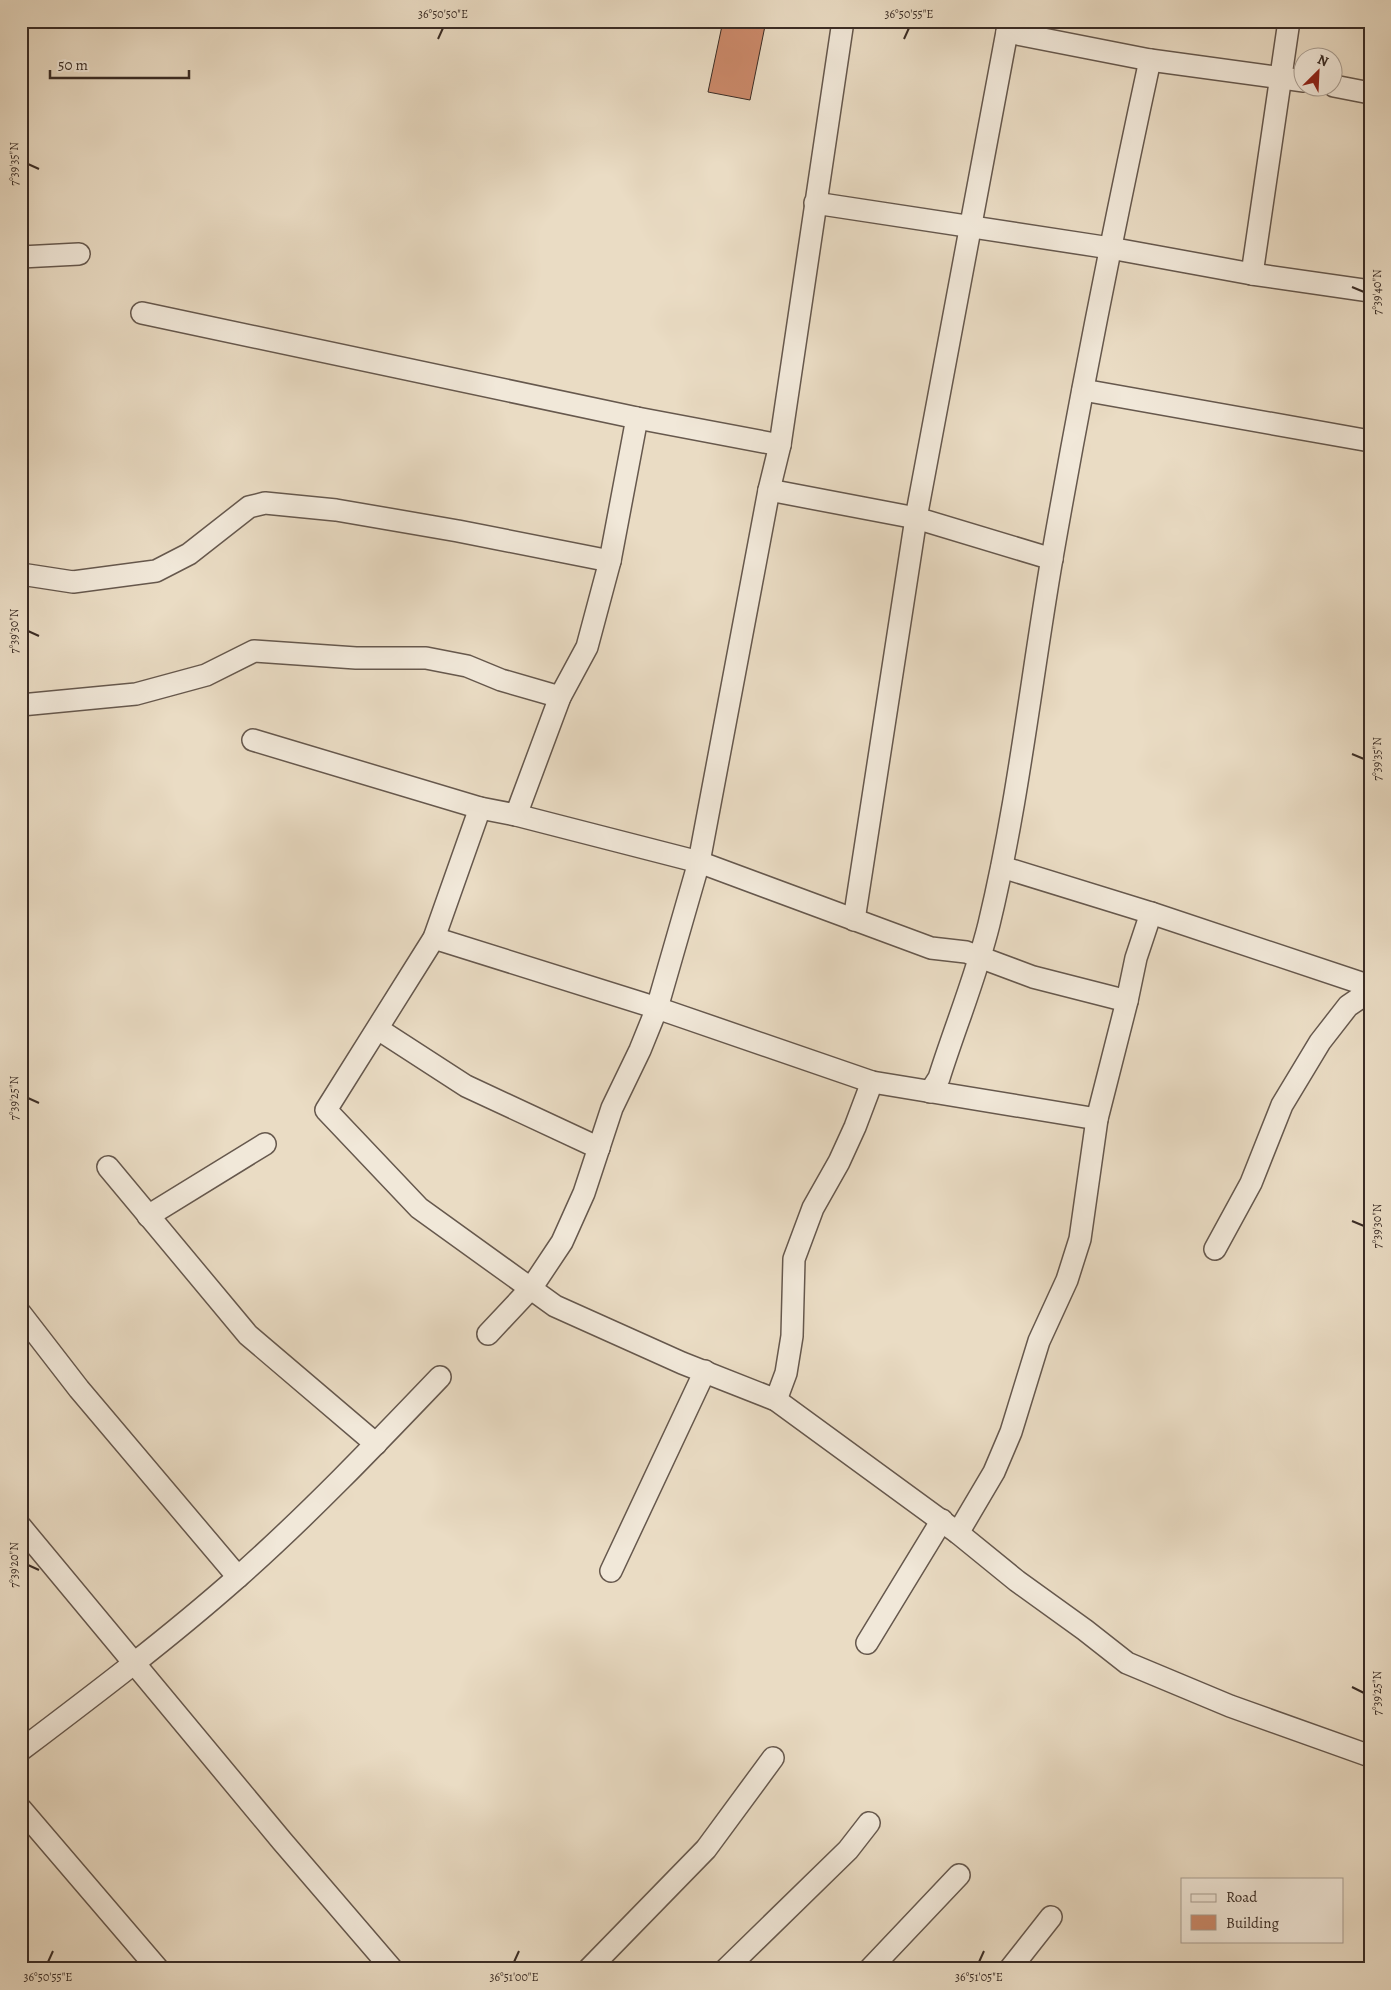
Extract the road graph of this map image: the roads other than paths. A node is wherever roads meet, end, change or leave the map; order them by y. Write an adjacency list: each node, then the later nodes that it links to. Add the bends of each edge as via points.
1 (843, 21): 9 (street)
2 (1289, 21): 5 (street)
3 (1008, 26): 4 (street); 10 (street)
4 (1150, 60): 5 (street); 11 (street)
5 (1282, 77): 6 (street); 14 (street)
6 (1294, 79)
7 (1344, 88): 8 (street)
8 (1370, 92)
9 (816, 203): 10 (street); 20 (street)
10 (972, 226): 11 (street); 22 (street)
11 (1110, 248): 14 (street); 17 (street)
12 (79, 254): 13 (street)
13 (21, 257)
14 (1252, 274): 15 (street)
15 (1370, 291)
16 (142, 313): 18 (street)
17 (1083, 390): 19 (street); 23 (street)
18 (637, 418): 20 (street); 24 (street)
19 (1370, 440)
20 (780, 445): 21 (street)
21 (769, 490): 22 (street); 31 (street)
22 (916, 518): 23 (street); 34 (street)
23 (1052, 559): 32 (street)
24 (610, 561): 25 (street, via 336,510 265,504 249,508 189,554 156,571 73,582); 26 (street, via 587,647)
25 (21, 574)
26 (560, 697): 27 (street, via 501,680 467,666 426,658 356,658 254,651 206,675 136,694); 30 (street)
27 (21, 705)
28 (253, 740): 29 (street)
29 (480, 808): 30 (street); 35 (street)
30 (516, 815): 31 (street)
31 (699, 862): 34 (street); 40 (street)
32 (1002, 867): 33 (street); 36 (street)
33 (1151, 913): 37 (street); 39 (street, via 1136,958)
34 (854, 920): 36 (street, via 930,948 966,952)
35 (434, 938): 40 (street); 41 (street)
36 (980, 958): 39 (street, via 1033,977); 43 (street, via 939,1078)
37 (1370, 986)
38 (1370, 990): 49 (street, via 1348,1006 1320,1042 1282,1104 1251,1183)
39 (1127, 1001): 44 (street)
40 (657, 1008): 42 (street); 46 (street, via 612,1108)
41 (378, 1029): 46 (street, via 466,1086); 50 (street, via 326,1110 419,1208)
42 (872, 1082): 43 (street); 55 (street, via 855,1128 813,1208 794,1259 792,1336 786,1373)
43 (930, 1092): 44 (street)
44 (1097, 1119): 59 (street, via 1080,1239 1067,1280 1039,1341 1011,1432 994,1472)
45 (265, 1144): 48 (street)
46 (599, 1148): 50 (street, via 562,1242)
47 (108, 1167): 48 (street)
48 (148, 1216): 56 (street, via 248,1335)
49 (1215, 1249)
50 (532, 1287): 52 (street); 53 (street, via 555,1306)
51 (21, 1314): 61 (street)
52 (488, 1334)
53 (705, 1371): 55 (street); 60 (street)
54 (440, 1377): 56 (street)
55 (776, 1400): 57 (street)
56 (376, 1444): 61 (street)
57 (942, 1520): 59 (street); 62 (street)
58 (21, 1527): 63 (street)
59 (958, 1533): 65 (street, via 1017,1582 1127,1663 1230,1706)
60 (610, 1571)
61 (238, 1577): 63 (street)
62 (867, 1643)
63 (135, 1663): 64 (street); 72 (street)
64 (21, 1750)
65 (1370, 1756)
66 (774, 1758): 73 (street, via 706,1849)
67 (21, 1809): 71 (street)
68 (869, 1823): 74 (street, via 848,1850)
69 (959, 1875): 75 (street)
70 (1051, 1917): 76 (street)
71 (158, 1969)
72 (392, 1969)
73 (589, 1969)
74 (726, 1969)
75 (870, 1969)
76 (1010, 1969)

